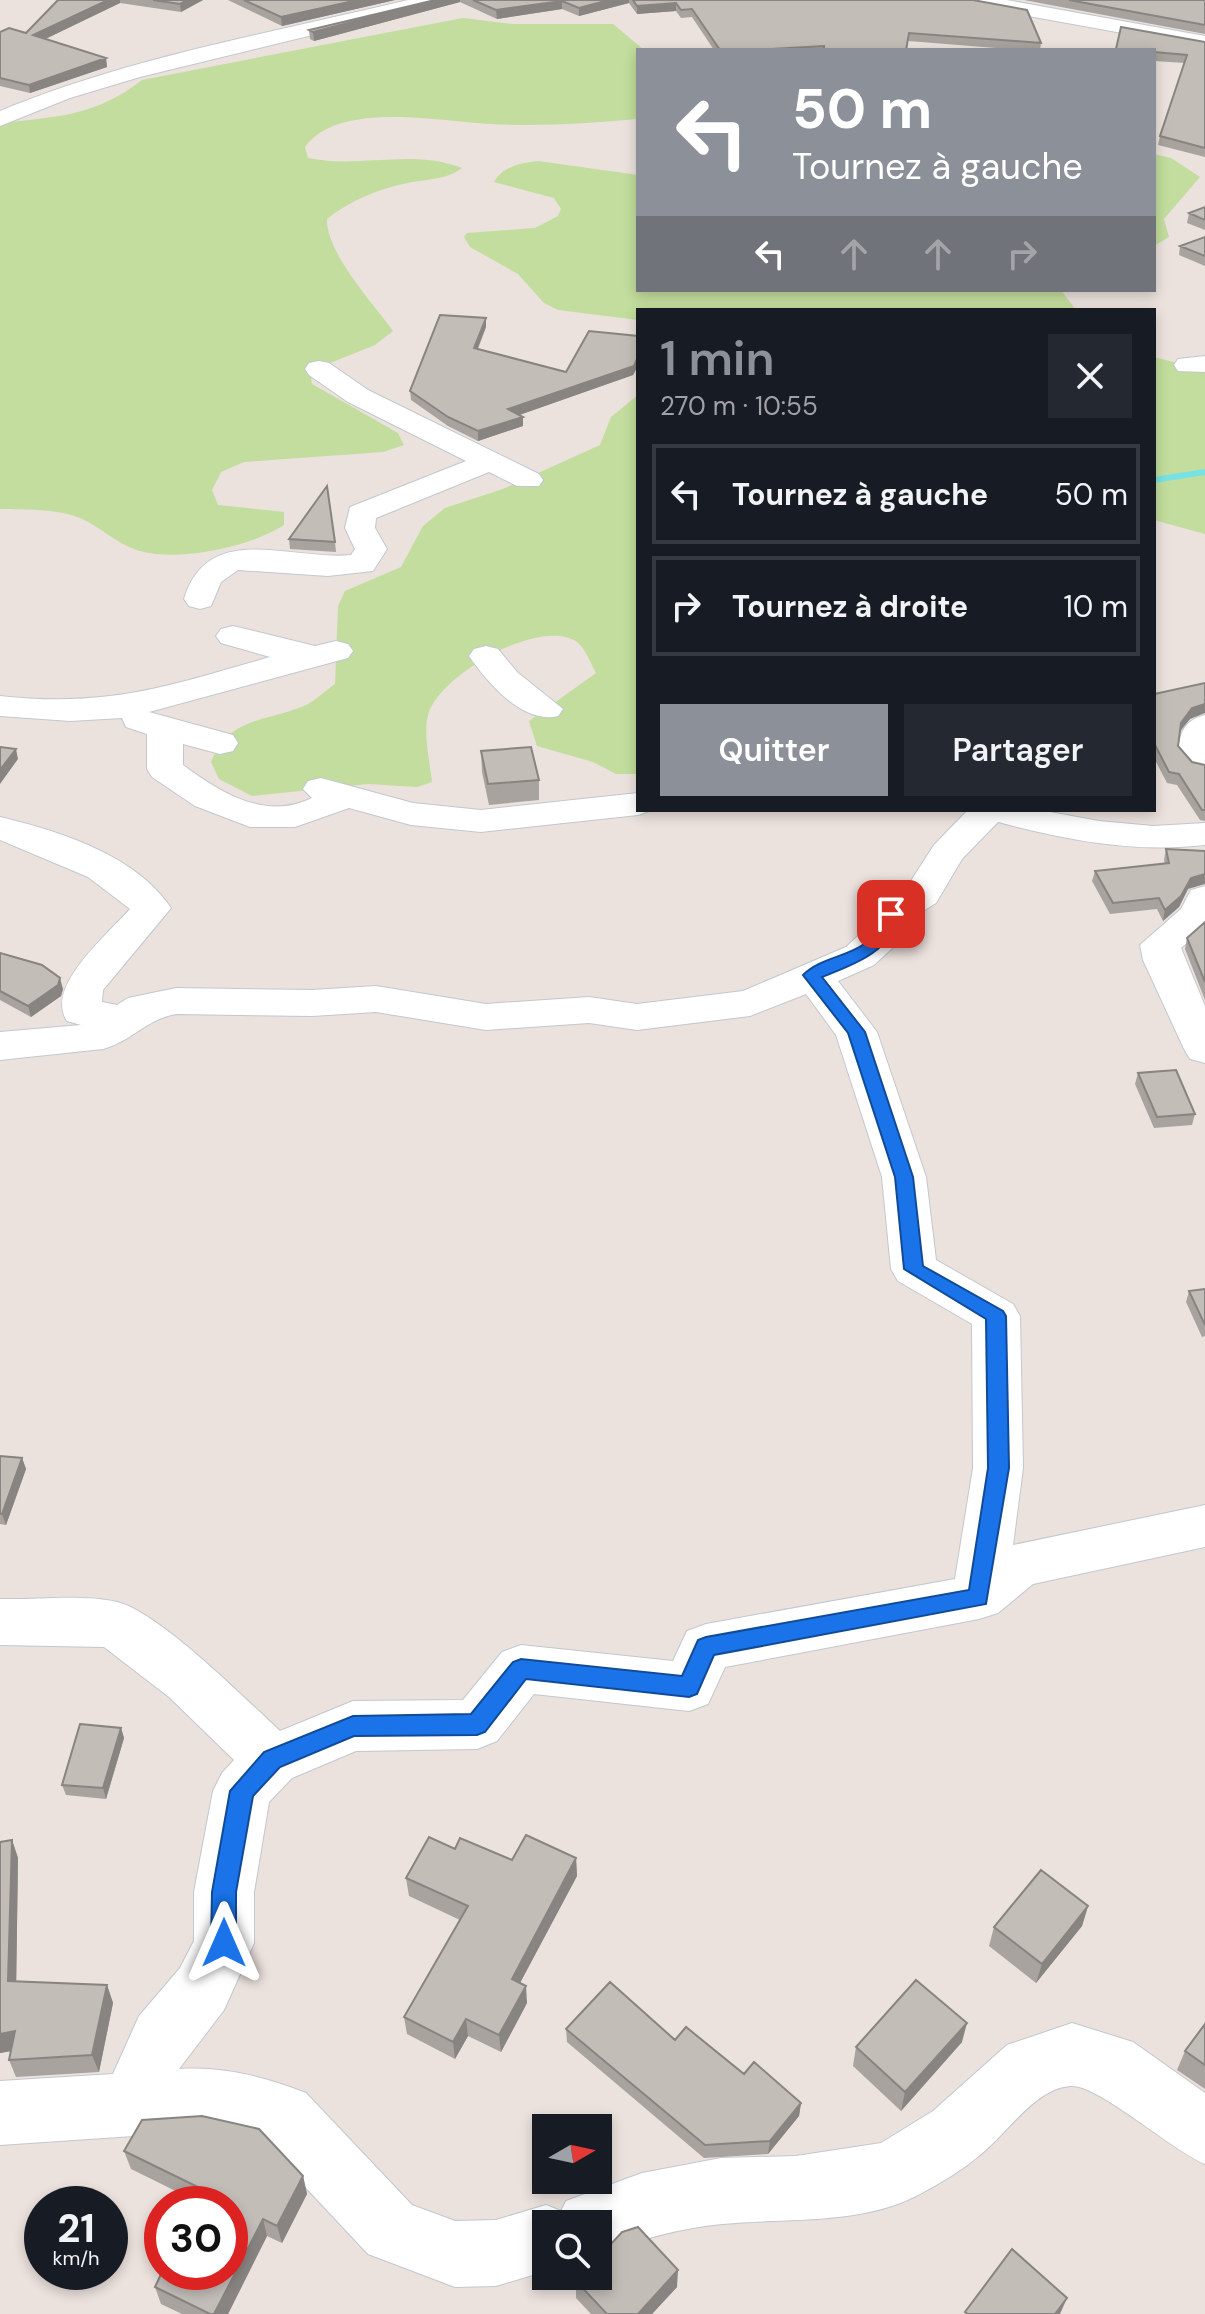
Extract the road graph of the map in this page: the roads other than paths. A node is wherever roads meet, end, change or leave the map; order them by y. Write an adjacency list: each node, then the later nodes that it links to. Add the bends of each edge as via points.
1 (974, 0): 4 (street)
2 (415, 2): 3 (street); 5 (street, via 148,68 62,93)
3 (446, 21)
4 (1205, 42)
5 (0, 119)
6 (319, 369): 7 (street, via 358,396)
7 (491, 461): 8 (street); 9 (street, via 361,513 360,528 371,549 362,564 232,561 211,569)
8 (528, 480)
9 (200, 599)
10 (233, 636): 13 (street, via 283,650 336,651)
11 (486, 656): 14 (street, via 505,679)
12 (0, 706): 13 (street)
13 (120, 706): 16 (street, via 143,724)
14 (546, 709)
15 (1205, 726): 18 (street, via 1197,734 1196,755)
16 (165, 729): 17 (street); 19 (street, via 165,769 198,795 241,816 287,819 325,807 333,792 411,814 481,821)
17 (220, 743)
18 (1205, 763)
19 (636, 804)
20 (990, 812): 25 (street, via 947,853 922,895 891,914 888,930 860,956)
21 (1000, 812): 23 (street, via 1063,828)
22 (0, 828): 26 (street, via 86,862 135,889 152,908 83,988 81,1012)
23 (1205, 834)
24 (1205, 898): 28 (street, via 1197,915 1160,945)
25 (812, 975): 26 (street, via 750,1003 637,1017 589,1010 486,1017 337,998 312,1003 176,1001 142,1007); 30 (street, via 856,1032 904,1177 914,1269 996,1316 998,1468)
26 (121, 1019): 27 (street, via 103,1035)
27 (0, 1046)
28 (1205, 1049)
29 (1205, 1526): 30 (street, via 1018,1565)
30 (979, 1597): 32 (street, via 706,1647 689,1687 521,1669 477,1724 353,1726)
31 (0, 1622): 32 (street, via 115,1624 188,1680)
32 (272, 1760): 33 (street, via 242,1791 224,1892 224,1943 202,1989 161,2038)
33 (131, 2105): 34 (street); 37 (street, via 208,2099 283,2116 391,2231 455,2254 496,2253)
34 (0, 2113)
35 (1205, 2132): 36 (street, via 1111,2064 1072,2054 1029,2067 956,2134 891,2174 796,2189 721,2191)
36 (612, 2216)
37 (532, 2242)

